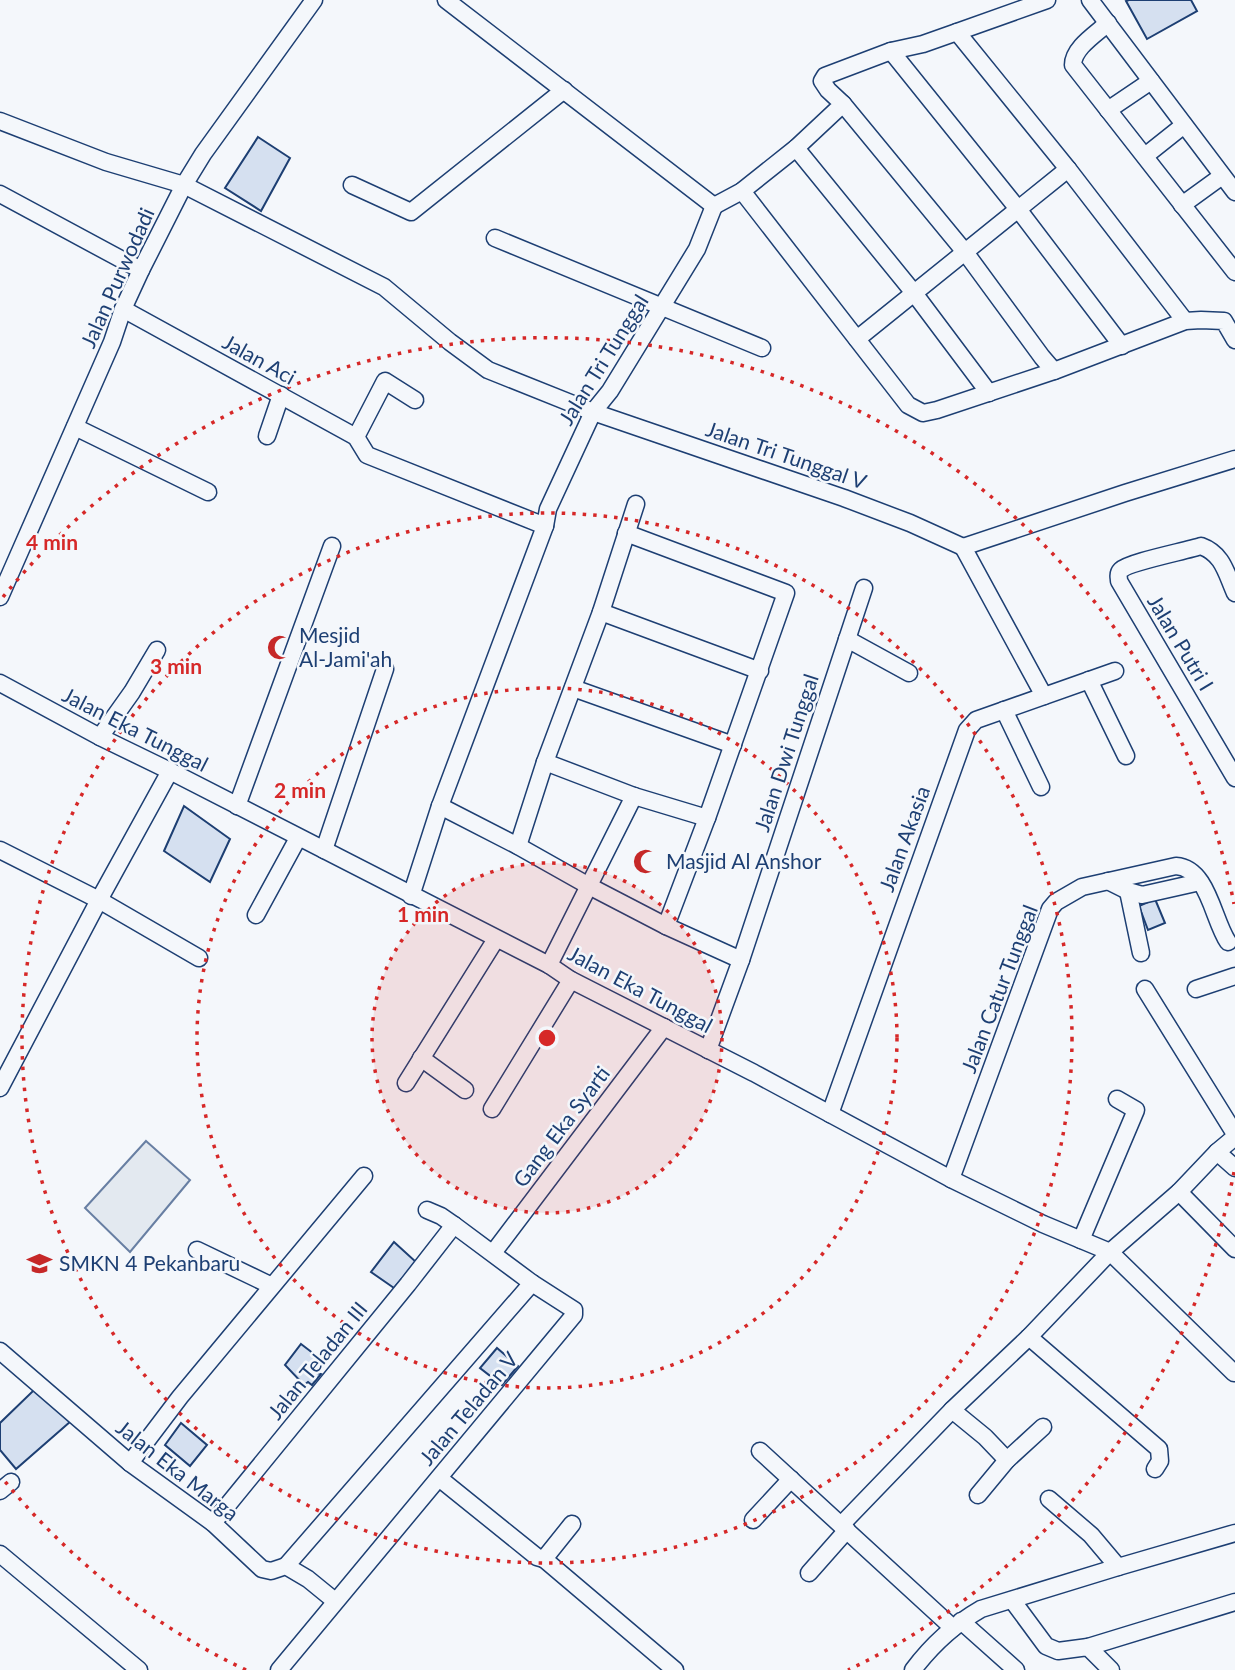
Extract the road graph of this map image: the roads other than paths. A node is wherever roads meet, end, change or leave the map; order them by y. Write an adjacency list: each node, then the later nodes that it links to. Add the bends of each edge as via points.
1 (314, 0): 20 (street, Jalan Purwodadi)
2 (446, 0): 6 (street)
3 (477, 0): 6 (street)
4 (1047, 0): 8 (street)
5 (1090, 0): 7 (street)
6 (466, 14): 11 (street)
7 (1108, 23): 10 (street); 13 (street, via 1072,60)
8 (957, 32): 9 (street); 18 (street)
9 (891, 51): 12 (street, via 823,78); 27 (street)
10 (1151, 81): 13 (street); 15 (street)
11 (564, 90): 21 (street, via 411,212); 26 (street)
12 (843, 104): 16 (street); 29 (street)
13 (1108, 110): 17 (street)
14 (0, 121): 20 (street, Jalan Tri Tunggal V, via 106,162)
15 (1184, 125): 17 (street); 19 (street)
16 (796, 148): 22 (street); 32 (street)
17 (1144, 156): 25 (street)
18 (1068, 169): 27 (street); 36 (street)
19 (1222, 176): 23 (street); 25 (street)
20 (184, 185): 31 (street, Jalan Purwodadi); 45 (street, Jalan Tri Tunggal V, via 384,287 488,370)
21 (352, 185)
22 (742, 191): 26 (street); 37 (street)
23 (1235, 192)
24 (0, 194): 31 (street)
25 (1182, 205): 30 (street)
26 (714, 206): 33 (street, Jalan Tri Tunggal, via 697,249)
27 (1018, 209): 29 (street); 39 (street)
28 (495, 238): 33 (street)
29 (965, 252): 32 (street); 41 (street)
30 (1232, 261)
31 (141, 270): 34 (street, Jalan Purwodadi)
32 (914, 293): 37 (street); 42 (street)
33 (662, 306): 40 (street); 45 (street, Jalan Tri Tunggal)
34 (123, 309): 43 (street, Jalan Aci); 46 (street, Jalan Purwodadi)
35 (1230, 318): 36 (street); 38 (street)
36 (1185, 321): 39 (street)
37 (857, 339): 42 (street, via 908,405 923,413)
38 (1235, 340)
39 (1122, 346): 41 (street)
40 (762, 348)
41 (1054, 371): 42 (street)
42 (989, 393)
43 (281, 395): 47 (street); 48 (street, Jalan Aci)
44 (415, 400): 48 (street, via 385,381)
45 (593, 412): 52 (street, Jalan Tri Tunggal, via 548,509); 55 (street, Jalan Tri Tunggal V, via 844,498)
46 (75, 427): 50 (street); 58 (street, Jalan Purwodadi)
47 (267, 436)
48 (356, 437): 52 (street, Jalan Aci, via 367,455)
49 (1235, 459): 55 (street)
50 (208, 492)
51 (636, 504): 53 (street)
52 (545, 526): 80 (street, Jalan Tri Tunggal)
53 (626, 533): 59 (street); 63 (street, via 786,593)
54 (332, 546): 79 (street)
55 (963, 547): 69 (street)
56 (864, 587): 60 (street, Jalan Dwi Tunggal)
57 (1235, 593): 76 (street, Jalan Putri I, via 1220,558 1201,546 1135,563 1118,576)
58 (0, 597)
59 (601, 612): 63 (street); 68 (street)
60 (847, 639): 65 (street); 98 (street, Jalan Dwi Tunggal)
61 (157, 650): 71 (street)
62 (385, 669): 85 (street)
63 (760, 671): 72 (street)
64 (1115, 671): 66 (street, Jalan Akasia)
65 (909, 673)
66 (1089, 680): 69 (street, Jalan Akasia); 73 (street)
67 (0, 683): 71 (street, Jalan Eka Tunggal)
68 (573, 688): 72 (street); 74 (street)
69 (1044, 696): 70 (street, Jalan Akasia)
70 (1004, 710): 77 (street); 112 (street, Jalan Akasia, via 976,720 967,730)
71 (100, 737): 75 (street, Jalan Eka Tunggal)
72 (733, 745): 81 (street)
73 (1126, 756)
74 (545, 762): 78 (street); 83 (street)
75 (170, 771): 79 (street, Jalan Eka Tunggal); 91 (street)
76 (1235, 778)
77 (1041, 787)
78 (634, 796): 81 (street); 88 (street)
79 (237, 806): 82 (street, Jalan Eka Tunggal)
80 (440, 806): 83 (street); 90 (street, Jalan Tri Tunggal)
81 (708, 818): 93 (street)
82 (298, 838): 85 (street, Jalan Eka Tunggal); 92 (street)
83 (518, 846): 88 (street)
84 (0, 850): 91 (street)
85 (324, 850): 90 (street, Jalan Eka Tunggal)
86 (1108, 881): 87 (street, Jalan Catur Tunggal, via 1185,866); 89 (street); 117 (street, Jalan Catur Tunggal, via 1082,887 1050,909)
87 (1200, 882): 89 (street, via 1142,895); 95 (street)
88 (589, 887): 93 (street); 99 (street)
89 (1128, 891): 96 (street)
90 (411, 896): 94 (street, Jalan Eka Tunggal)
91 (99, 900): 97 (street); 108 (street)
92 (256, 915)
93 (666, 926): 98 (street)
94 (496, 939): 99 (street, Jalan Eka Tunggal); 106 (street)
95 (1228, 942)
96 (1141, 953)
97 (200, 958)
98 (741, 960): 105 (street, Jalan Dwi Tunggal)
99 (549, 965): 101 (street, Jalan Eka Tunggal)
100 (1235, 976): 103 (street)
101 (571, 980): 104 (street, Jalan Eka Tunggal); 111 (street)
102 (1145, 989): 113 (street)
103 (1196, 989)
104 (664, 1027): 105 (street, Jalan Eka Tunggal); 124 (street, Gang Eka Syarti)
105 (708, 1050): 112 (street, Jalan Eka Tunggal)
106 (421, 1058): 107 (street); 109 (street)
107 (406, 1083)
108 (0, 1088)
109 (465, 1090)
110 (1117, 1099): 121 (street, via 1136,1110)
111 (492, 1110)
112 (830, 1114): 117 (street, Jalan Eka Tunggal)
113 (1235, 1135): 114 (street)
114 (1217, 1152): 115 (street); 118 (street)
115 (1235, 1168)
116 (365, 1176): 127 (street)
117 (951, 1179): 121 (street, Jalan Eka Tunggal)
118 (1179, 1192): 122 (street); 125 (street)
119 (427, 1210): 120 (street, Jalan Teladan V)
120 (454, 1224): 124 (street, Jalan Teladan V); 142 (street, Jalan Teladan III)
121 (1081, 1240): 125 (street, Jalan Eka Tunggal)
122 (1235, 1249)
123 (197, 1250): 127 (street)
124 (494, 1252): 126 (street, Jalan Teladan V)
125 (1110, 1252): 128 (street); 130 (street)
126 (532, 1283): 137 (street, Jalan Teladan V, via 575,1315); 148 (street)
127 (272, 1286): 135 (street)
128 (1029, 1336): 131 (street); 136 (street, via 1159,1449)
129 (0, 1351): 135 (street, Jalan Eka Marga)
130 (1234, 1373)
131 (952, 1410): 134 (street); 144 (street)
132 (1043, 1427): 134 (street)
133 (760, 1451): 138 (street)
134 (1007, 1460): 139 (street)
135 (130, 1463): 142 (street, Jalan Eka Marga)
136 (1156, 1469)
137 (439, 1478): 147 (street); 152 (street, Jalan Teladan V)
138 (791, 1479): 141 (street); 144 (street)
139 (978, 1495)
140 (1049, 1499): 149 (street, via 1091,1535)
141 (753, 1520)
142 (213, 1523): 148 (street, Jalan Eka Marga, via 262,1569)
143 (572, 1524): 147 (street)
144 (844, 1528): 150 (street); 154 (street)
145 (1235, 1533): 149 (street)
146 (0, 1554): 157 (street)
147 (544, 1559): 159 (street)
148 (286, 1566): 152 (street, Jalan Eka Marga)
149 (1118, 1567): 151 (street)
150 (809, 1573)
151 (1012, 1600): 154 (street, via 981,1609); 155 (street, via 1046,1646 1058,1651)
152 (335, 1601): 158 (street, Jalan Teladan V)
153 (1235, 1602): 155 (street)
154 (957, 1625): 156 (street); 160 (street)
155 (1088, 1647): 161 (street)
156 (916, 1669)
157 (139, 1670)
158 (279, 1670)
159 (675, 1670)
160 (1016, 1670)
161 (1111, 1670)

